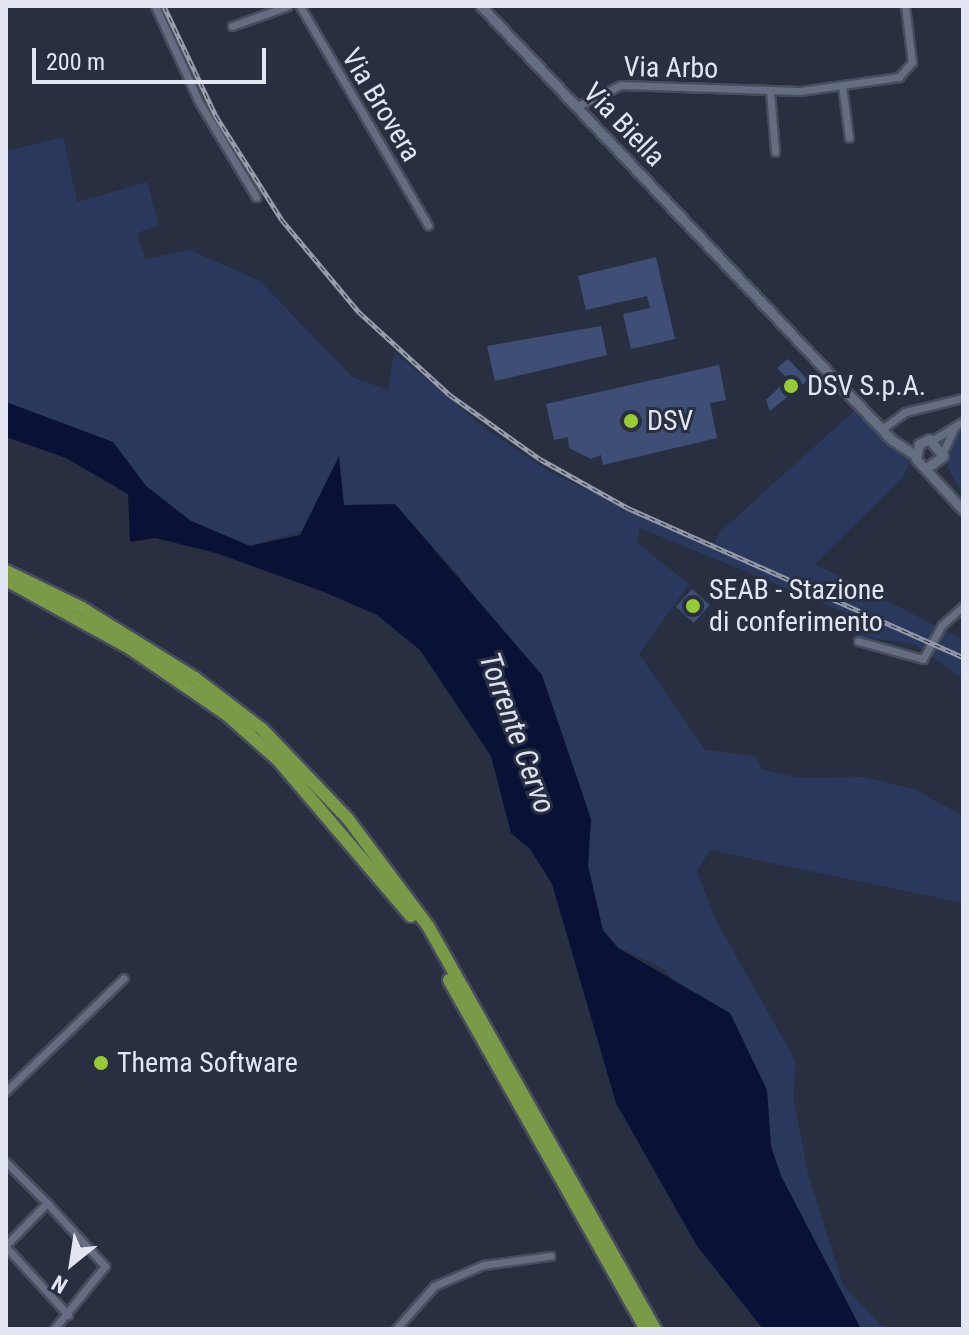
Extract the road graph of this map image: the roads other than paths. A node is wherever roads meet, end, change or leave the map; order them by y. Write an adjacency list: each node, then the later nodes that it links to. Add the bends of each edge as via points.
1 (155, 6): 12 (street, via 199,102)
2 (288, 6): 6 (street)
3 (300, 6): 13 (street, Via Brovera)
4 (481, 6): 9 (street, Via Biella)
5 (905, 6): 7 (street, Via Arbo, via 909,72)
6 (232, 26)
7 (842, 85): 8 (street, Via Arbo); 10 (street)
8 (770, 91): 9 (street, Via Arbo, via 621,85); 11 (street)
9 (576, 107): 17 (street, Via Biella)
10 (849, 138)
11 (775, 152)
12 (256, 197)
13 (428, 225)
14 (963, 398): 17 (street, via 905,412)
15 (963, 421): 16 (street)
16 (955, 428): 18 (street); 20 (street)
17 (882, 429): 19 (street, via 904,441); 21 (street, Via Biella)
18 (933, 440): 19 (street); 20 (street)
19 (922, 441): 21 (street)
20 (943, 452): 22 (street)
21 (915, 455): 23 (street)
22 (940, 463): 23 (street); 24 (street)
23 (928, 467): 24 (street)
24 (960, 506)
25 (6, 571): 39 (highway, via 82,608 195,678 262,729 348,819 428,926)
26 (6, 580): 38 (highway, via 189,686 278,760 340,827 424,932)
27 (963, 606): 28 (street, via 942,625 923,659)
28 (858, 641)
29 (124, 978): 30 (street)
30 (6, 1091)
31 (6, 1162): 32 (street)
32 (47, 1203): 33 (street); 35 (street, via 105,1266)
33 (6, 1246): 35 (street)
34 (550, 1256): 37 (street, via 483,1265 434,1286)
35 (68, 1315): 36 (street)
36 (54, 1329)
37 (396, 1329)
38 (645, 1329)
39 (655, 1329)

